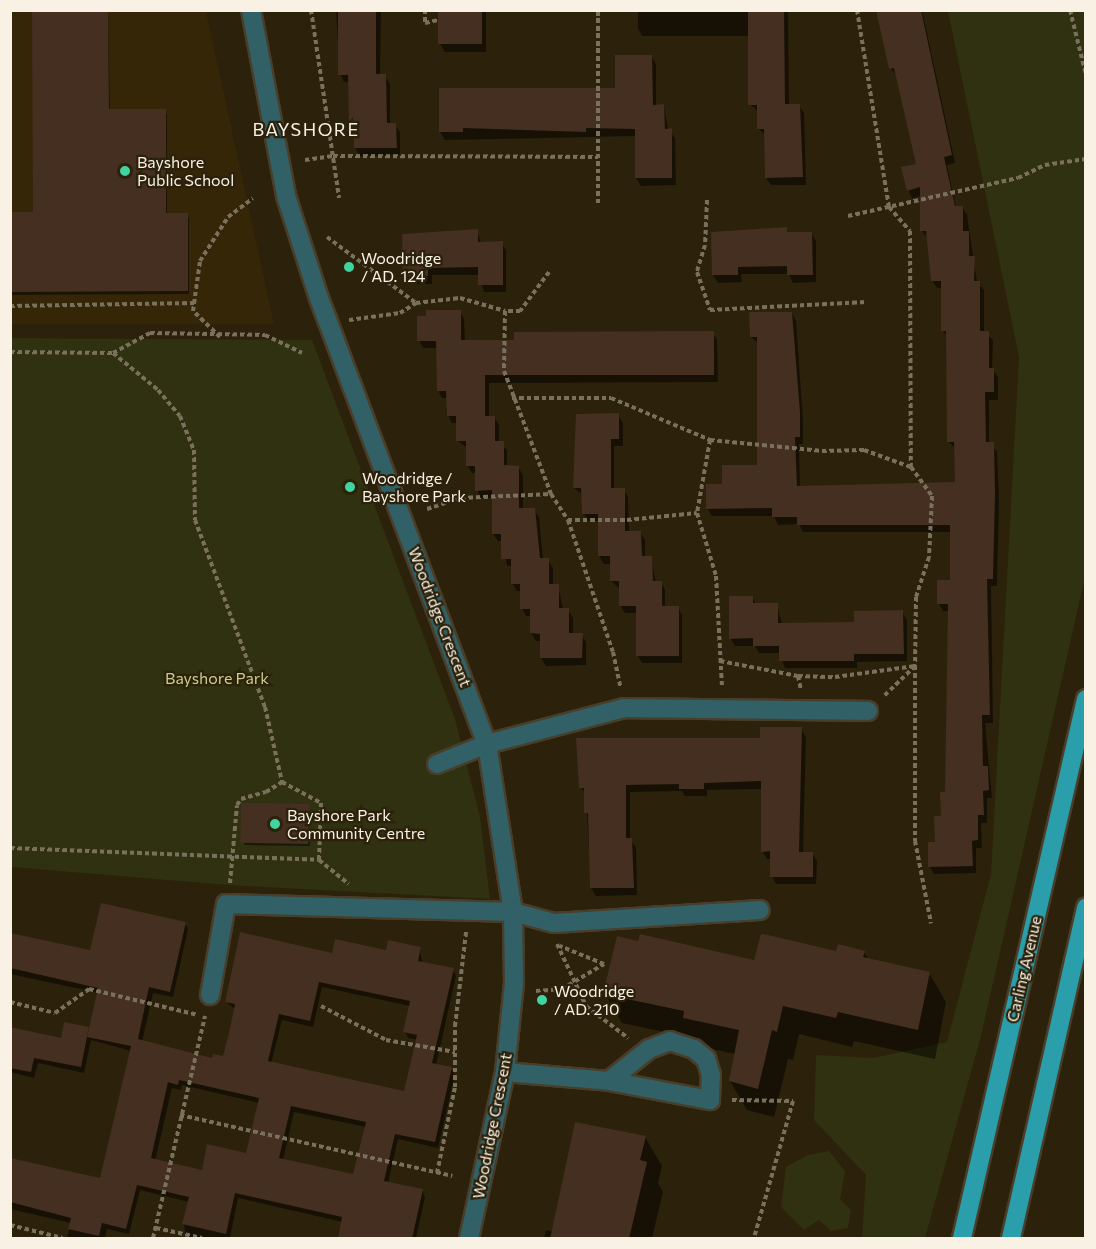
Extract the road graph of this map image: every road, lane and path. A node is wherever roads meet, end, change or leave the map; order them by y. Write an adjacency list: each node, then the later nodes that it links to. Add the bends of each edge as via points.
1 (251, 10): 26 (street, Woodridge Crescent, via 286,196)
2 (311, 10): 9 (path)
3 (425, 10): 7 (path, via 425,23)
4 (598, 10): 10 (path)
5 (857, 10): 17 (path)
6 (1070, 10): 8 (path)
7 (438, 20)
8 (1086, 75)
9 (333, 156): 10 (path); 12 (path); 14 (path)
10 (598, 157): 16 (path)
11 (1086, 159): 17 (path, via 1045,165 1018,178)
12 (305, 160)
13 (254, 198): 22 (path, via 228,217 200,261)
14 (339, 198)
15 (707, 200): 21 (path, via 705,245 697,272 710,310)
16 (598, 203)
17 (889, 207): 18 (path); 33 (path, via 910,231)
18 (848, 216)
19 (327, 237): 23 (path)
20 (549, 272): 25 (path, via 520,311)
21 (867, 302)
22 (195, 303): 24 (path); 27 (path, via 193,311)
23 (416, 303): 25 (path, via 460,298); 26 (path, via 400,313)
24 (10, 306)
25 (504, 311): 31 (path, via 504,371)
26 (329, 324): 44 (street, Woodridge Crescent)
27 (220, 337): 29 (path, via 150,333); 30 (path, via 265,335)
28 (10, 352): 29 (path)
29 (113, 353): 46 (path, via 158,390 180,416 194,450 195,520 265,707)
30 (302, 353)
31 (512, 398): 32 (path, via 611,398); 34 (path)
32 (710, 440): 33 (path, via 822,451 864,450); 36 (path)
33 (911, 467): 39 (path, via 932,496 929,557 916,597)
34 (551, 494): 35 (path, via 461,498); 37 (path)
35 (427, 509)
36 (698, 513): 37 (path, via 627,520); 38 (path, via 716,576)
37 (568, 520): 41 (path, via 613,652)
38 (720, 661): 39 (path, via 798,676 835,677); 42 (path)
39 (915, 666): 43 (path); 54 (path, via 915,841)
40 (1086, 699): 78 (main road, Carling Avenue)
41 (624, 708): 42 (street); 44 (street)
42 (724, 708): 43 (street)
43 (868, 711)
44 (488, 744): 45 (street); 52 (street, Woodridge Crescent)
45 (437, 764)
46 (282, 782): 48 (path, via 266,792 241,799); 48 (path, via 321,802 319,860)
47 (10, 849): 48 (path)
48 (235, 857)
49 (1086, 907): 79 (main road)
50 (468, 910): 52 (street); 58 (street, via 226,904); 63 (path)
51 (760, 910): 53 (street, via 554,923)
52 (513, 912): 53 (street); 64 (street, Woodridge Crescent, via 514,983)
53 (536, 918): 55 (path)
54 (931, 923)
55 (558, 945): 56 (path); 56 (path, via 604,964)
56 (576, 984): 57 (path); 62 (path, via 586,1006)
57 (536, 991)
58 (210, 995): 61 (path)
59 (10, 1002): 61 (path, via 55,1013 89,989)
60 (321, 1006): 63 (path, via 386,1040)
61 (205, 1016): 67 (path)
62 (649, 1049): 65 (street); 66 (street, via 670,1041 694,1048 706,1059 711,1075)
63 (455, 1052): 68 (path, via 455,1087)
64 (505, 1072): 65 (street); 76 (street, Woodridge Crescent)
65 (609, 1081): 66 (street)
66 (710, 1100): 77 (path, via 793,1101)
67 (180, 1115): 68 (path); 71 (path)
68 (437, 1173): 69 (path)
69 (452, 1176)
70 (10, 1225): 72 (path)
71 (156, 1228): 74 (path); 75 (path)
72 (54, 1238): 73 (path)
73 (62, 1239)
74 (153, 1239)
75 (202, 1239)
76 (469, 1239)
77 (754, 1239)
78 (962, 1239)
79 (1011, 1239)

